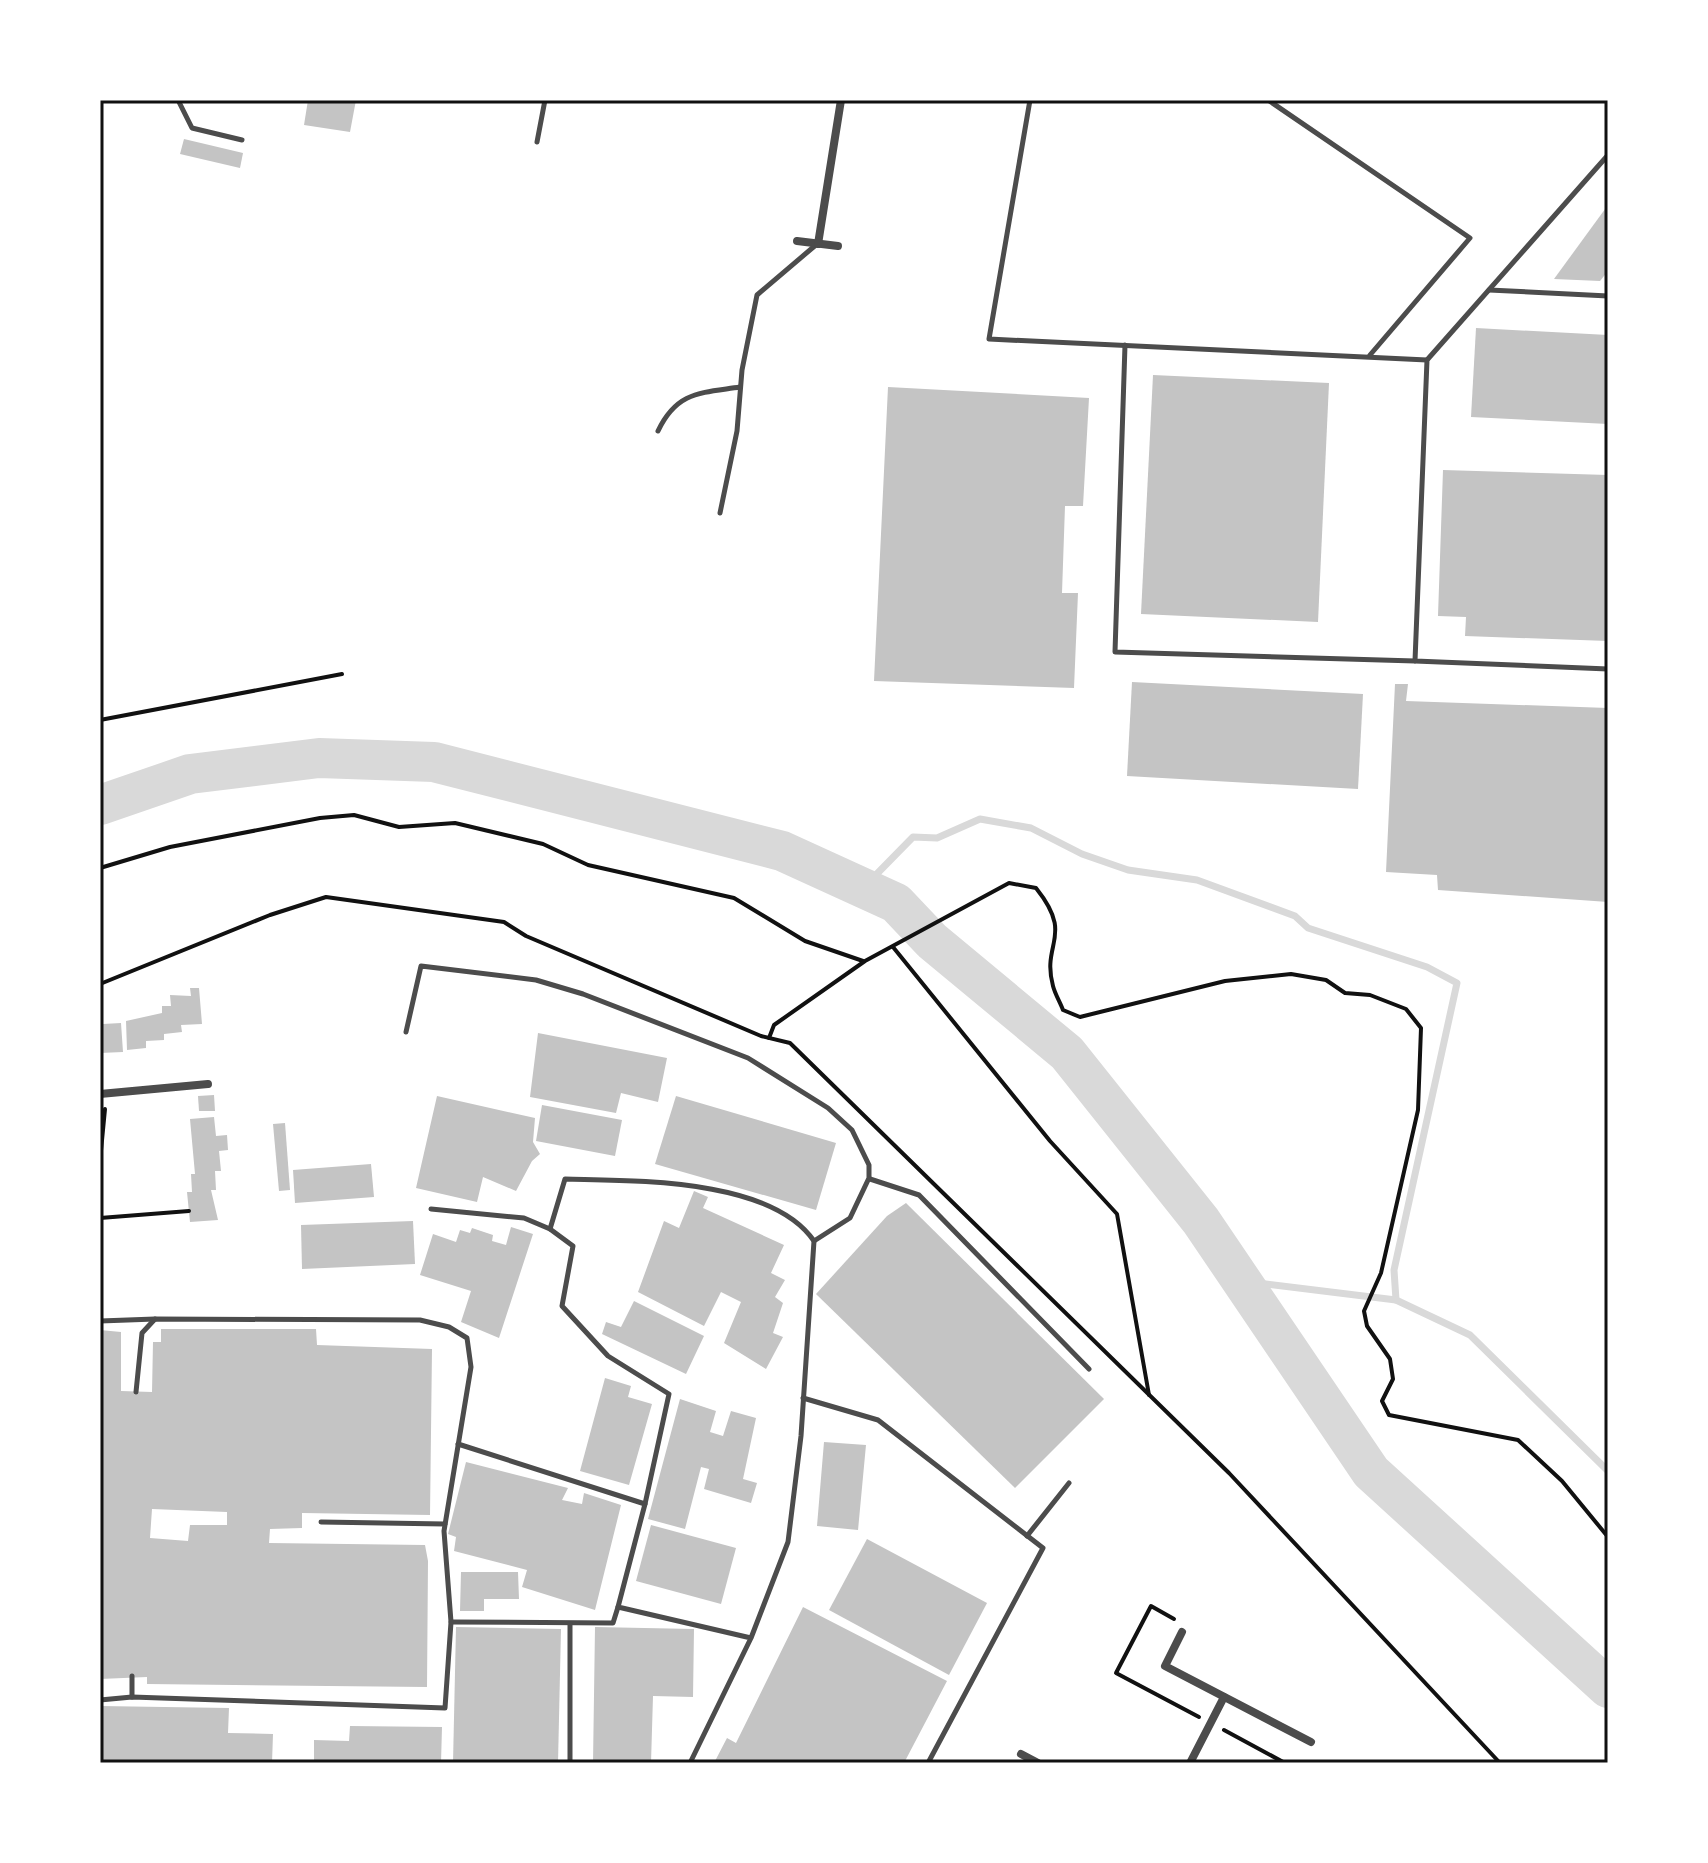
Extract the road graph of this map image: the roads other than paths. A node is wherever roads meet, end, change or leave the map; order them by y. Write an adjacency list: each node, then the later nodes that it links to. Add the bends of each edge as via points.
1 (178, 100): 6 (lane, via 192,128)
2 (545, 100): 7 (lane)
3 (841, 100): 10 (street)
4 (1030, 100): 14 (lane, via 989,339)
5 (1268, 100): 15 (lane, via 1470,238)
6 (242, 140)
7 (537, 142)
8 (1608, 155): 12 (lane)
9 (797, 241): 10 (street)
10 (818, 244): 11 (street); 17 (lane, via 757,295)
11 (838, 246)
12 (1489, 290): 13 (lane); 16 (lane)
13 (1608, 296)
14 (1125, 345): 15 (lane); 20 (lane, via 1115,652)
15 (1370, 355): 16 (lane)
16 (1427, 360): 20 (lane)
17 (740, 387): 18 (lane, via 692,395 669,409); 19 (lane)
18 (658, 431)
19 (720, 513)
20 (1415, 661): 21 (lane)
21 (1608, 669)
22 (406, 1032): 25 (lane, via 421,966 536,980 583,994 748,1058 828,1108 852,1130 869,1165)
23 (208, 1084): 24 (street)
24 (100, 1094)
25 (869, 1178): 28 (lane, via 850,1218); 31 (lane, via 919,1195)
26 (431, 1209): 27 (lane, via 524,1218)
27 (550, 1229): 28 (lane, via 565,1179 649,1182 715,1190 782,1212 802,1223); 36 (lane, via 573,1246 562,1306 608,1356 669,1394)
28 (814, 1241): 33 (lane)
29 (155, 1319): 30 (lane); 32 (lane, via 142,1333); 34 (lane, via 420,1320 449,1327 467,1338 471,1367)
30 (100, 1321)
31 (1089, 1369)
32 (136, 1392)
33 (803, 1398): 39 (lane, via 878,1420); 44 (lane, via 788,1542)
34 (458, 1444): 36 (lane); 38 (lane)
35 (1069, 1483): 39 (lane)
36 (645, 1504): 40 (lane)
37 (321, 1522): 38 (lane)
38 (445, 1524): 41 (lane)
39 (1027, 1536): 53 (lane, via 1043,1548)
40 (618, 1607): 42 (lane, via 613,1623); 44 (lane)
41 (451, 1622): 42 (lane); 46 (lane, via 445,1708)
42 (570, 1624): 51 (lane)
43 (1182, 1632): 47 (street, via 1165,1666)
44 (751, 1638): 52 (lane)
45 (132, 1676): 46 (lane)
46 (132, 1697): 48 (lane)
47 (1224, 1697): 49 (street); 55 (street)
48 (100, 1700)
49 (1311, 1742)
50 (1021, 1754): 54 (street)
51 (570, 1763)
52 (690, 1763)
53 (928, 1763)
54 (1038, 1763)
55 (1190, 1763)

